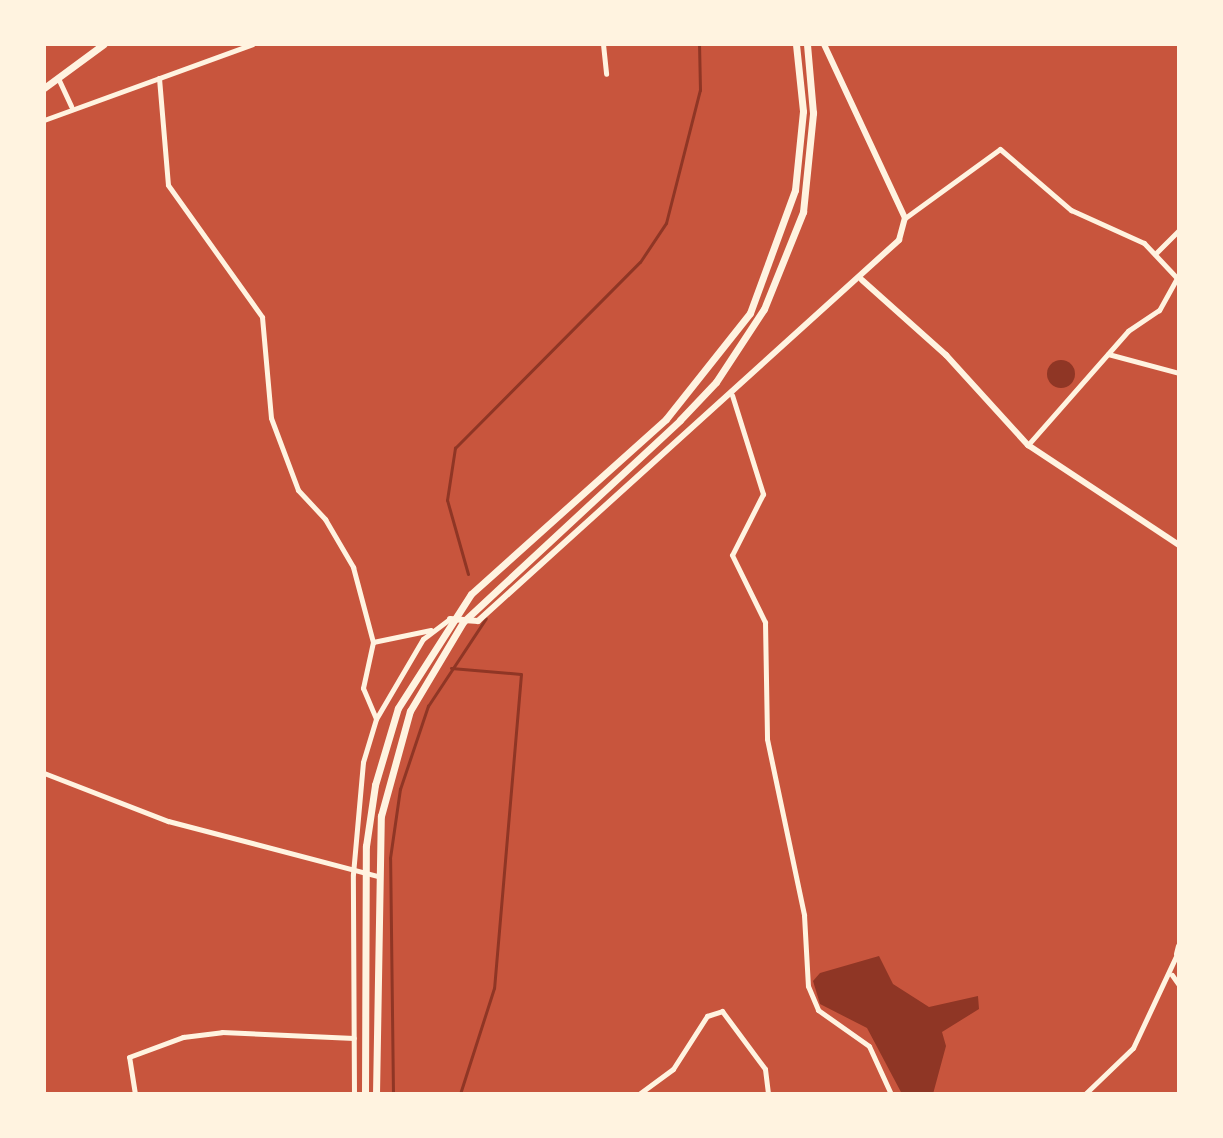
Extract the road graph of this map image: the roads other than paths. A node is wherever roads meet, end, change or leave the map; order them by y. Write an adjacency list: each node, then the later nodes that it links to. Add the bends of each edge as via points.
1 (104, 44): 8 (main road)
2 (253, 44): 9 (street)
3 (603, 44): 7 (street)
4 (796, 44): 22 (main road, via 803,111 795,190 750,313 666,419 471,594)
5 (807, 44): 23 (main road, via 813,113 805,200 764,309 716,382 680,420)
6 (824, 44): 13 (street)
7 (606, 74)
8 (57, 78): 10 (main road); 11 (street)
9 (159, 78): 11 (street); 25 (street, via 168,185 262,317 280,452 353,567)
10 (44, 88)
11 (71, 106): 12 (street)
12 (44, 120)
13 (905, 218): 15 (street, via 951,190 997,148 1071,210 1133,235); 16 (street, via 894,247)
14 (1179, 230): 15 (street)
15 (1155, 254): 17 (street, via 1177,283)
16 (862, 280): 19 (street); 20 (street, via 935,344)
17 (1108, 354): 18 (street); 20 (street)
18 (1179, 373)
19 (732, 395): 23 (street, via 478,621); 41 (street, via 763,494 732,555 765,622 767,739 804,915 808,986 818,1010 869,1046)
20 (1028, 445): 21 (street)
21 (1179, 545)
22 (450, 619): 23 (street); 24 (street); 29 (main road, via 388,736)
23 (462, 622): 30 (main road, via 399,738 381,816)
24 (431, 630): 25 (street); 26 (street)
25 (373, 642): 26 (street, via 363,688)
26 (376, 719): 28 (street, via 363,762)
27 (44, 773): 28 (street, via 168,821)
28 (353, 874): 29 (street); 34 (street)
29 (365, 875): 30 (street); 37 (main road)
30 (377, 876): 38 (main road)
31 (1178, 950): 32 (street)
32 (1172, 975): 33 (street); 42 (street, via 1133,1048)
33 (1179, 985)
34 (354, 1038): 35 (street, via 222,1032 183,1037 129,1057); 36 (street)
35 (135, 1094)
36 (354, 1094)
37 (365, 1094)
38 (376, 1094)
39 (639, 1094): 40 (street, via 673,1069 707,1016 722,1011 765,1069)
40 (768, 1094)
41 (891, 1094)
42 (1085, 1094)

